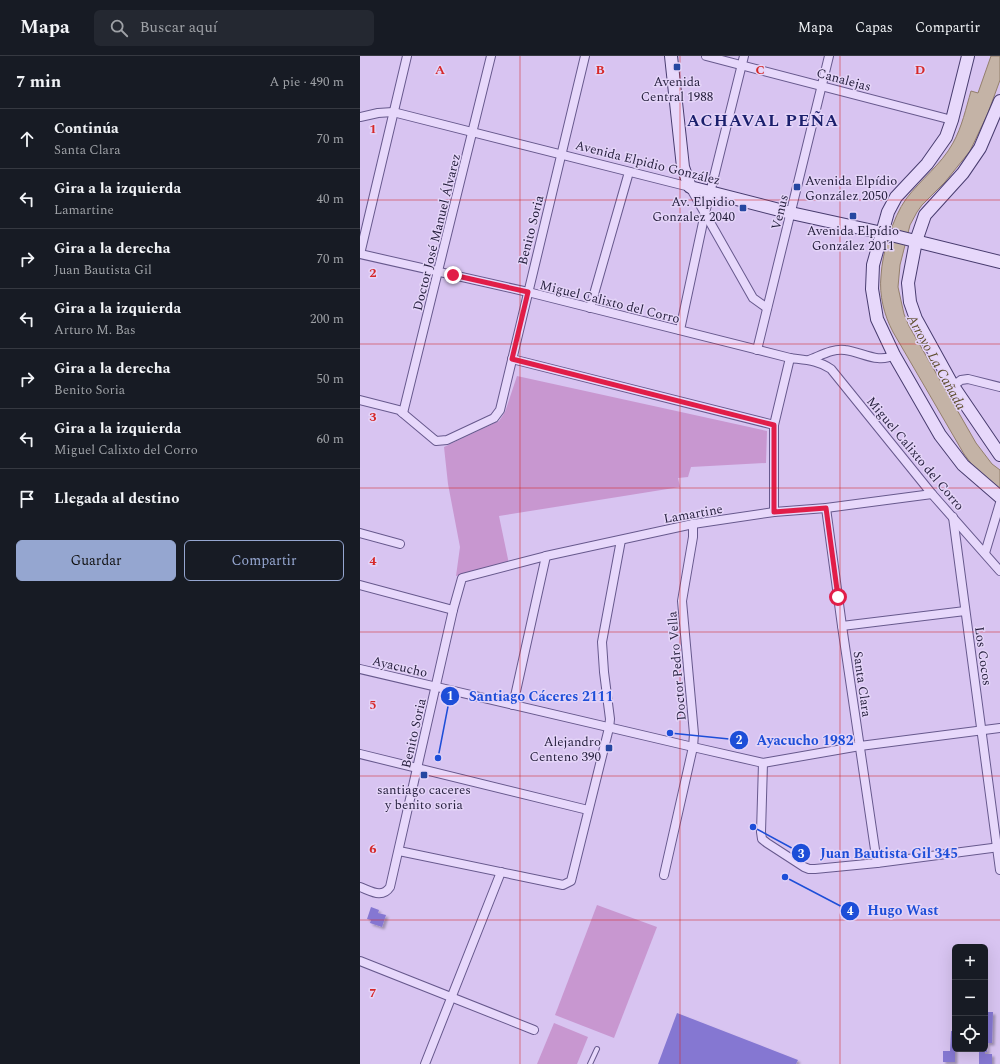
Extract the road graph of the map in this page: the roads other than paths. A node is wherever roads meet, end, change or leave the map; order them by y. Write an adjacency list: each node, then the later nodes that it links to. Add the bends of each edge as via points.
1 (407, 56): 11 (street)
2 (491, 56): 14 (street, Doctor José Manuel Álvarez)
3 (585, 56): 15 (street, Benito Soria)
4 (671, 56): 17 (main road, via 682,167)
5 (706, 56): 8 (street, Canalejas)
6 (829, 56): 9 (street, Venus)
7 (968, 56): 13 (main road)
8 (743, 60): 9 (street, Canalejas); 18 (street)
9 (822, 85): 13 (street, Canalejas); 20 (street, Venus)
10 (1000, 101): 22 (main road, via 980,148 962,173 928,210)
11 (393, 112): 12 (street, Avenida Elpidio González); 14 (street, Avenida Elpidio González); 23 (street)
12 (360, 117)
13 (952, 120): 21 (main road, via 940,149 891,204)
14 (472, 132): 15 (street, Avenida Elpidio González); 25 (street, Doctor José Manuel Álvarez)
15 (561, 155): 16 (street, Avenida Elpidio González); 26 (street, Benito Soria)
16 (629, 172): 17 (street, Avenida Elpidio González); 27 (street)
17 (690, 187): 18 (main road, Avenida Elpidio González); 19 (street)
18 (710, 193): 19 (street); 20 (main road, Avenida Elpidio González)
19 (705, 213): 28 (street, via 753,298); 29 (street)
20 (791, 213): 21 (main road, Avenida Elpidio González); 28 (street, Venus)
21 (884, 233): 22 (main road, Avenida Elpidio González); 31 (main road, via 873,265 872,289 877,319)
22 (913, 240): 24 (main road, Avenida Elpidio González); 35 (main road, via 908,283 910,302 916,319)
23 (360, 254): 25 (street, Miguel Calixto del Corro)
24 (1000, 262)
25 (438, 272): 26 (street, Miguel Calixto del Corro); 38 (street, Doctor José Manuel Álvarez)
26 (528, 292): 27 (street, Miguel Calixto del Corro); 33 (street, Benito Soria)
27 (590, 308): 29 (street, Miguel Calixto del Corro)
28 (767, 308): 30 (street, Venus)
29 (680, 330): 30 (street, Miguel Calixto del Corro)
30 (757, 350): 32 (street, Miguel Calixto del Corro)
31 (894, 355): 34 (street, Miguel Calixto del Corro, via 887,359 879,359 835,350); 42 (main road, via 940,435 971,473)
32 (790, 358): 34 (street, Miguel Calixto del Corro); 39 (street)
33 (512, 359): 38 (street, Benito Soria, via 500,410 494,418 442,442 431,438); 39 (street)
34 (808, 360): 41 (street, Miguel Calixto del Corro, via 819,362 831,369)
35 (953, 386): 36 (street, via 961,380 968,379); 40 (main road)
36 (1000, 387)
37 (360, 400): 38 (street, via 392,407)
38 (403, 413)
39 (774, 425): 45 (street)
40 (1000, 455)
41 (932, 494): 44 (street, Lamartine); 46 (street, Miguel Calixto del Corro)
42 (1000, 498)
43 (1000, 503): 51 (street)
44 (826, 508): 45 (street, Lamartine); 58 (street, Santa Clara)
45 (774, 512): 47 (street, Lamartine)
46 (953, 516): 51 (street, Miguel Calixto del Corro); 57 (street, Los Cocos)
47 (693, 524): 49 (street, Lamartine); 66 (street, Doctor Pedro Vella, via 682,601 694,734)
48 (360, 533): 50 (street)
49 (621, 540): 52 (street, Lamartine); 62 (street, via 602,642)
50 (400, 544)
51 (985, 553): 53 (street, Miguel Calixto del Corro)
52 (546, 556): 54 (street, Lamartine); 61 (street)
53 (1000, 571)
54 (462, 578): 56 (street, Benito Soria)
55 (360, 585): 56 (street)
56 (454, 610): 60 (street, Benito Soria)
57 (965, 611): 58 (street); 64 (street, Los Cocos)
58 (842, 626): 65 (street, Santa Clara)
59 (360, 669): 60 (street, Ayacucho)
60 (436, 687): 61 (street, Ayacucho); 69 (street, Benito Soria)
61 (513, 705): 62 (street, Ayacucho)
62 (609, 728): 66 (street, Ayacucho); 70 (street)
63 (1000, 728): 64 (street)
64 (982, 730): 65 (street); 71 (street, Los Cocos)
65 (860, 746): 68 (street); 73 (street, Santa Clara)
66 (693, 748): 68 (street, Ayacucho); 76 (street, Doctor Pedro Vella)
67 (360, 754): 69 (street)
68 (763, 763): 73 (street, via 762,839 809,869)
69 (418, 768): 70 (street); 72 (street, Benito Soria)
70 (588, 810): 75 (street, via 571,881 563,885)
71 (999, 847): 73 (street); 74 (street, Los Cocos)
72 (399, 851): 75 (street); 77 (street, Benito Soria, via 387,892 382,894)
73 (877, 863)
74 (1000, 870)
75 (501, 872): 79 (street)
76 (664, 875)
77 (360, 888)
78 (360, 961): 79 (street)
79 (453, 997): 80 (street); 82 (street)
80 (534, 1030)
81 (597, 1049): 83 (lane)
82 (425, 1064)
83 (590, 1064)

